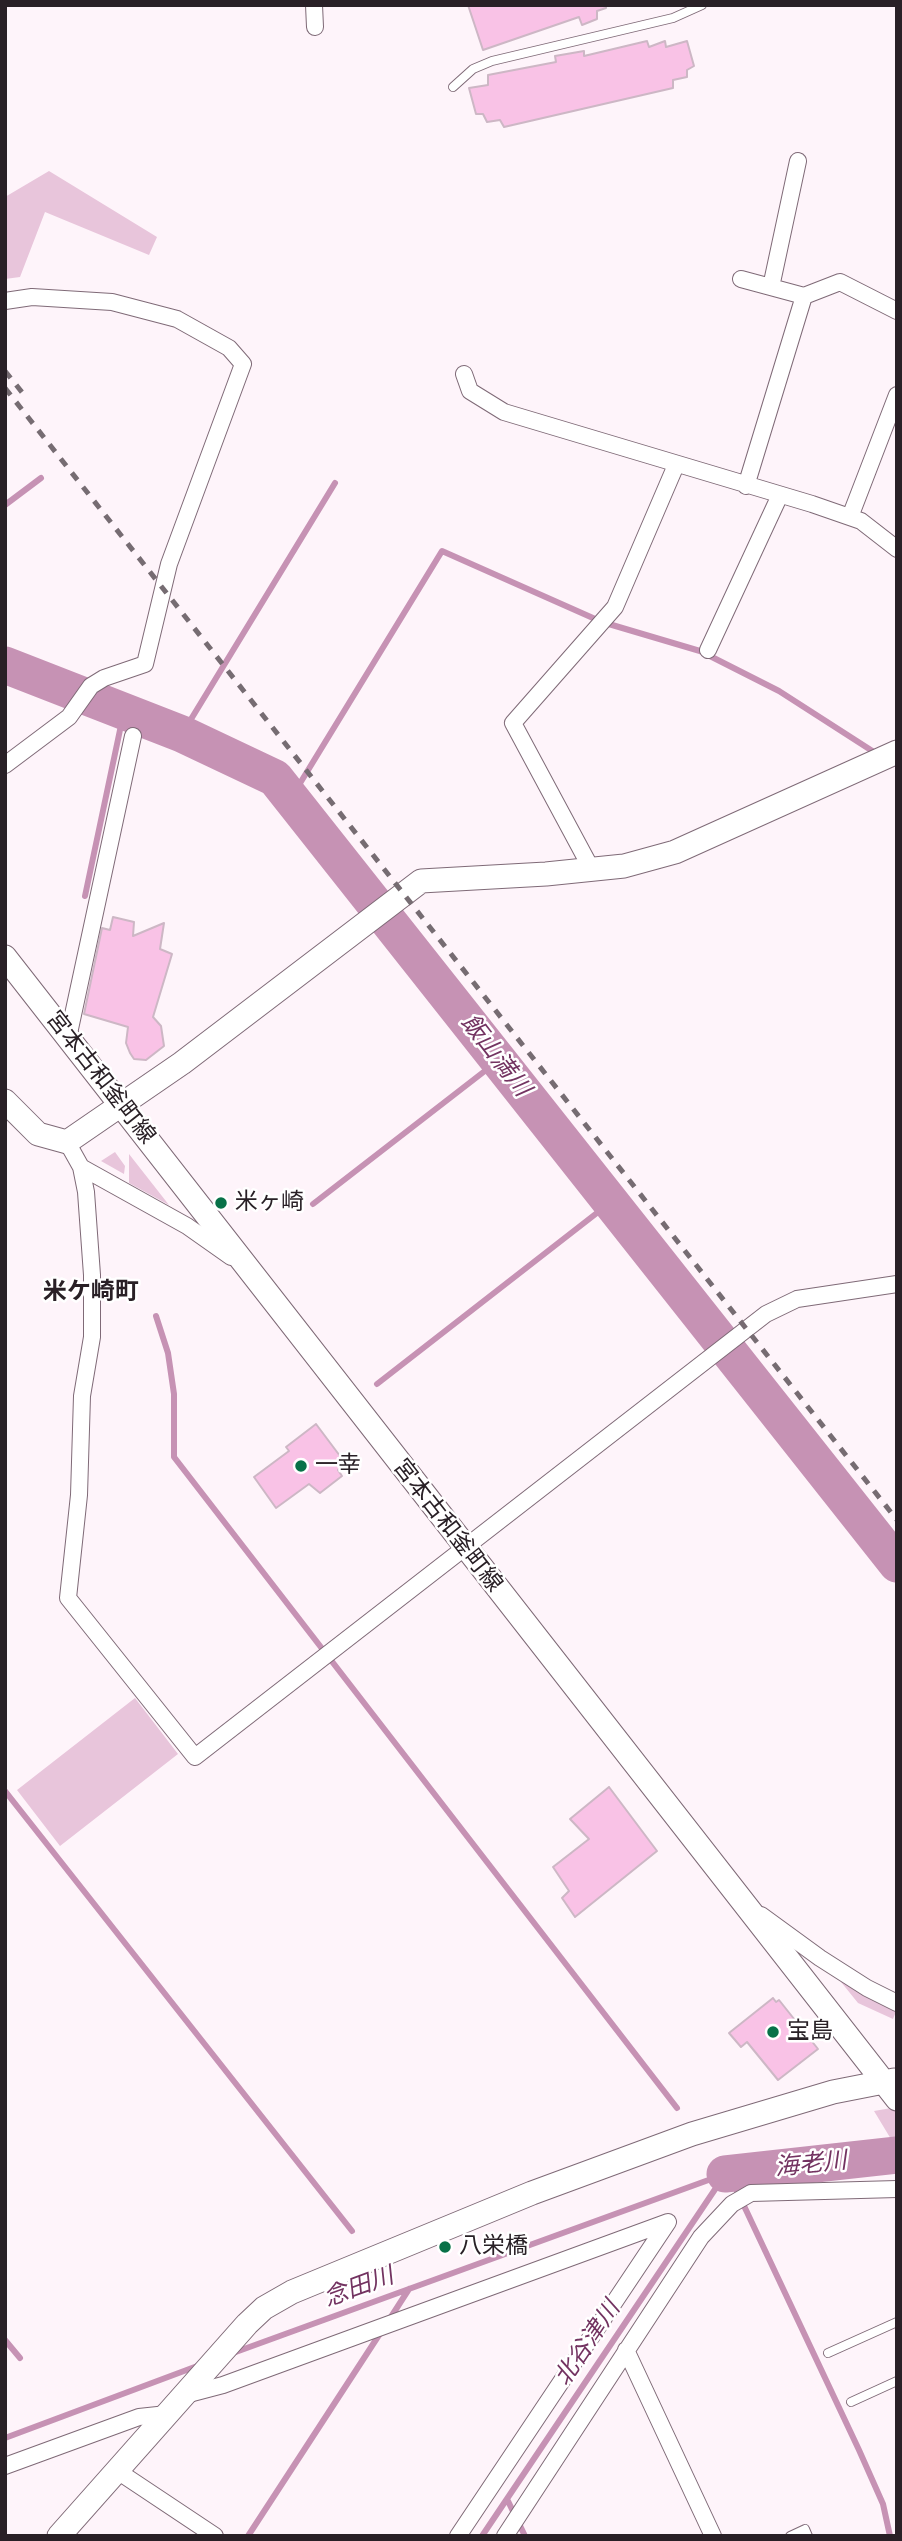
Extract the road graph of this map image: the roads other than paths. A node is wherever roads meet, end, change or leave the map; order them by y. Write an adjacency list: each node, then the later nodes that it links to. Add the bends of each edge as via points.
1 (314, 5): 3 (street)
2 (702, 5): 4 (lane, via 673,18 492,61 473,69)
3 (315, 27)
4 (453, 87)
5 (798, 161): 7 (street)
6 (741, 279): 7 (street)
7 (771, 287): 8 (street)
8 (804, 296): 10 (street, via 840,282); 14 (street)
9 (5, 301): 21 (street, via 32,297 112,302 177,319 229,348 243,364 169,564 145,664 91,686 69,717)
10 (897, 311)
11 (464, 374): 13 (street, via 470,391 504,412)
12 (897, 396): 16 (street)
13 (676, 465): 14 (street); 22 (street, via 614,607 513,723)
14 (746, 486): 15 (street)
15 (780, 495): 16 (street); 18 (street)
16 (850, 517): 17 (street)
17 (897, 549)
18 (708, 650)
19 (133, 736): 24 (street)
20 (897, 752): 22 (street, via 675,852)
21 (5, 765)
22 (592, 870): 26 (street, via 432,878 410,886)
23 (5, 957): 24 (street, 宮本古和釜町線)
24 (68, 1038): 26 (street, 宮本古和釜町線)
25 (5, 1101): 27 (street, via 38,1134)
26 (122, 1106): 27 (street); 29 (street, 宮本古和釜町線)
27 (67, 1142): 28 (street)
28 (81, 1167): 29 (street, via 187,1226); 31 (street, via 90,1227 92,1337 82,1395 79,1496 68,1598 195,1757)
29 (252, 1274): 31 (street, 宮本古和釜町線)
30 (897, 1284): 31 (street, via 797,1299 777,1307)
31 (465, 1549): 32 (street, 宮本古和釜町線)
32 (745, 1903): 33 (street, via 867,1989); 34 (street, 宮本古和釜町線)
33 (897, 2003)
34 (889, 2080): 35 (street, 宮本古和釜町線); 41 (street, via 692,2134 532,2193 292,2292 264,2308)
35 (897, 2099)
36 (897, 2189): 38 (street, via 751,2193 732,2204 701,2237)
37 (897, 2322): 39 (lane)
38 (626, 2350): 49 (street); 50 (street)
39 (828, 2353)
40 (897, 2381): 42 (lane)
41 (188, 2390): 43 (street); 48 (street, via 223,2385 668,2222)
42 (851, 2402)
43 (167, 2414): 44 (street, via 139,2417); 45 (street)
44 (5, 2466)
45 (117, 2470): 46 (street); 47 (street)
46 (59, 2536)
47 (215, 2536)
48 (458, 2536)
49 (505, 2536)
50 (713, 2536)
51 (790, 2536): 52 (lane, via 805,2529)
52 (808, 2536)

